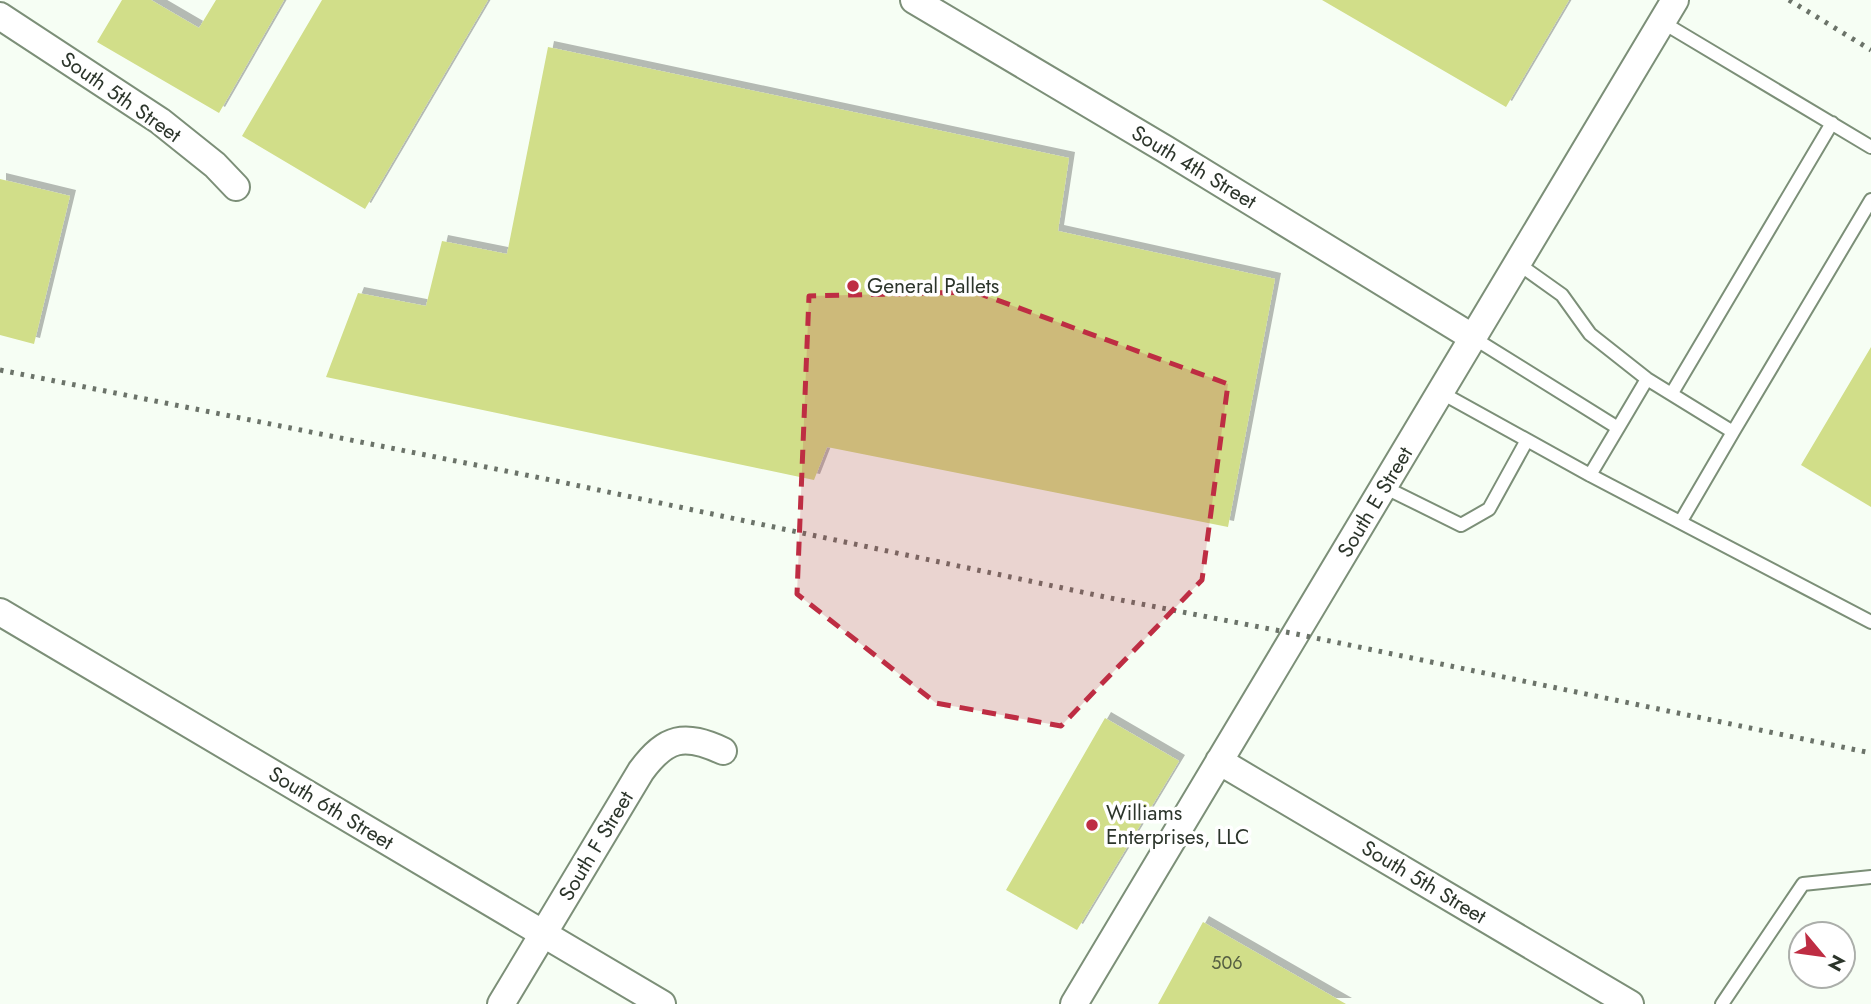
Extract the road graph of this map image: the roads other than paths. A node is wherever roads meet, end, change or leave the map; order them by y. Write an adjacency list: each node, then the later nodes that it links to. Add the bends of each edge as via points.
1 (914, 0): 9 (street, South 4th Street)
2 (1669, 11): 4 (lane); 8 (street, South E Street)
3 (0, 16): 6 (street, South 5th Street, via 160,121)
4 (1832, 123): 5 (lane); 12 (lane)
5 (1871, 147)
6 (236, 187)
7 (1871, 200): 14 (lane)
8 (1517, 263): 9 (street, South E Street); 10 (lane, via 1562,295 1590,334)
9 (1472, 337): 11 (street, South E Street); 13 (lane)
10 (1647, 379): 12 (lane); 13 (lane)
11 (1440, 393): 15 (lane); 17 (street, South E Street)
12 (1672, 393): 14 (lane)
13 (1618, 428): 16 (lane)
14 (1733, 432): 18 (lane)
15 (1527, 440): 16 (lane); 17 (lane, via 1489,509 1461,525)
16 (1590, 475): 18 (lane)
17 (1384, 487): 22 (street, South E Street)
18 (1681, 521): 20 (lane)
19 (0, 612): 24 (street, South 6th Street)
20 (1871, 622)
21 (723, 751): 24 (street, South F Street, via 681,740 652,755)
22 (1219, 761): 27 (street, South E Street); 28 (street, South 5th Street)
23 (1871, 877): 29 (lane, via 1802,884)
24 (543, 933): 25 (street, South F Street); 26 (street, South 6th Street)
25 (501, 1004)
26 (662, 1004)
27 (1074, 1004)
28 (1630, 1004)
29 (1722, 1004)

